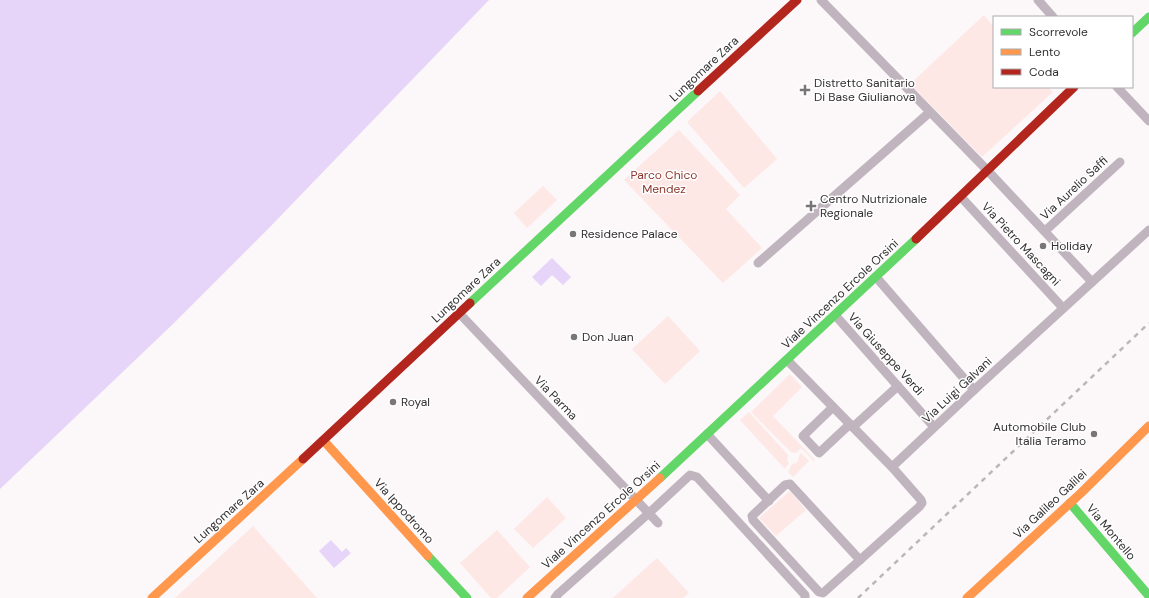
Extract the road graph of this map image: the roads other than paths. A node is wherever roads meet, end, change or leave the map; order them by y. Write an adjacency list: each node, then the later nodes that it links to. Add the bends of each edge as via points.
1 (797, 0): 20 (street, Lungomare Zara)
2 (821, 0): 9 (street, Via Aurelio Saffi)
3 (1038, 0): 4 (street)
4 (1052, 16)
5 (1149, 17): 6 (street)
6 (1133, 32)
7 (1073, 88): 12 (street, Viale Vincenzo Ercole Orsini)
8 (1118, 88): 10 (street)
9 (930, 112): 12 (street, Via Aurelio Saffi); 16 (street)
10 (1149, 121)
11 (1120, 162): 15 (street, Via Aurelio Saffi)
12 (988, 170): 13 (street, Viale Vincenzo Ercole Orsini); 15 (street, Via Aurelio Saffi)
13 (961, 196): 17 (street, Viale Vincenzo Ercole Orsini); 19 (street, Via Pietro Mascagni)
14 (1149, 230): 18 (street, Via Luigi Galvani)
15 (1045, 231): 18 (street, Via Aurelio Saffi)
16 (758, 263)
17 (876, 277): 21 (street, Viale Vincenzo Ercole Orsini); 24 (street)
18 (1092, 282): 19 (street, Via Luigi Galvani)
19 (1063, 308): 24 (street, Via Luigi Galvani)
20 (458, 313): 30 (street, Lungomare Zara); 32 (street, Via Parma)
21 (835, 315): 22 (street, Viale Vincenzo Ercole Orsini); 23 (street, Via Giuseppe Verdi)
22 (787, 360): 25 (street); 29 (street, Viale Vincenzo Ercole Orsini)
23 (898, 386): 26 (street); 28 (street, Via Giuseppe Verdi)
24 (974, 390): 28 (street, Via Luigi Galvani)
25 (833, 407): 26 (street); 26 (street, via 803,436 819,453)
26 (851, 425): 31 (street)
27 (1149, 426): 34 (street, Via Galileo Galilei)
28 (934, 427): 31 (street, Via Luigi Galvani)
29 (707, 434): 32 (street, Viale Vincenzo Ercole Orsini); 33 (street)
30 (324, 440): 39 (street, Lungomare Zara); 40 (street, Via Ippodromo)
31 (892, 467): 37 (street, via 922,502)
32 (637, 500): 35 (street, Via Parma); 41 (street, Viale Vincenzo Ercole Orsini)
33 (769, 501): 37 (street, via 785,485 790,484); 37 (street, via 752,516 752,520 820,592 827,590)
34 (1070, 502): 38 (street, Via Montello); 44 (street, Via Galileo Galilei)
35 (649, 513): 36 (street, Via Parma); 42 (street); 43 (street, via 690,475 697,477)
36 (658, 523)
37 (860, 560)
38 (1149, 596)
39 (152, 598)
40 (467, 598)
41 (527, 598)
42 (555, 598)
43 (805, 598)
44 (967, 598)

